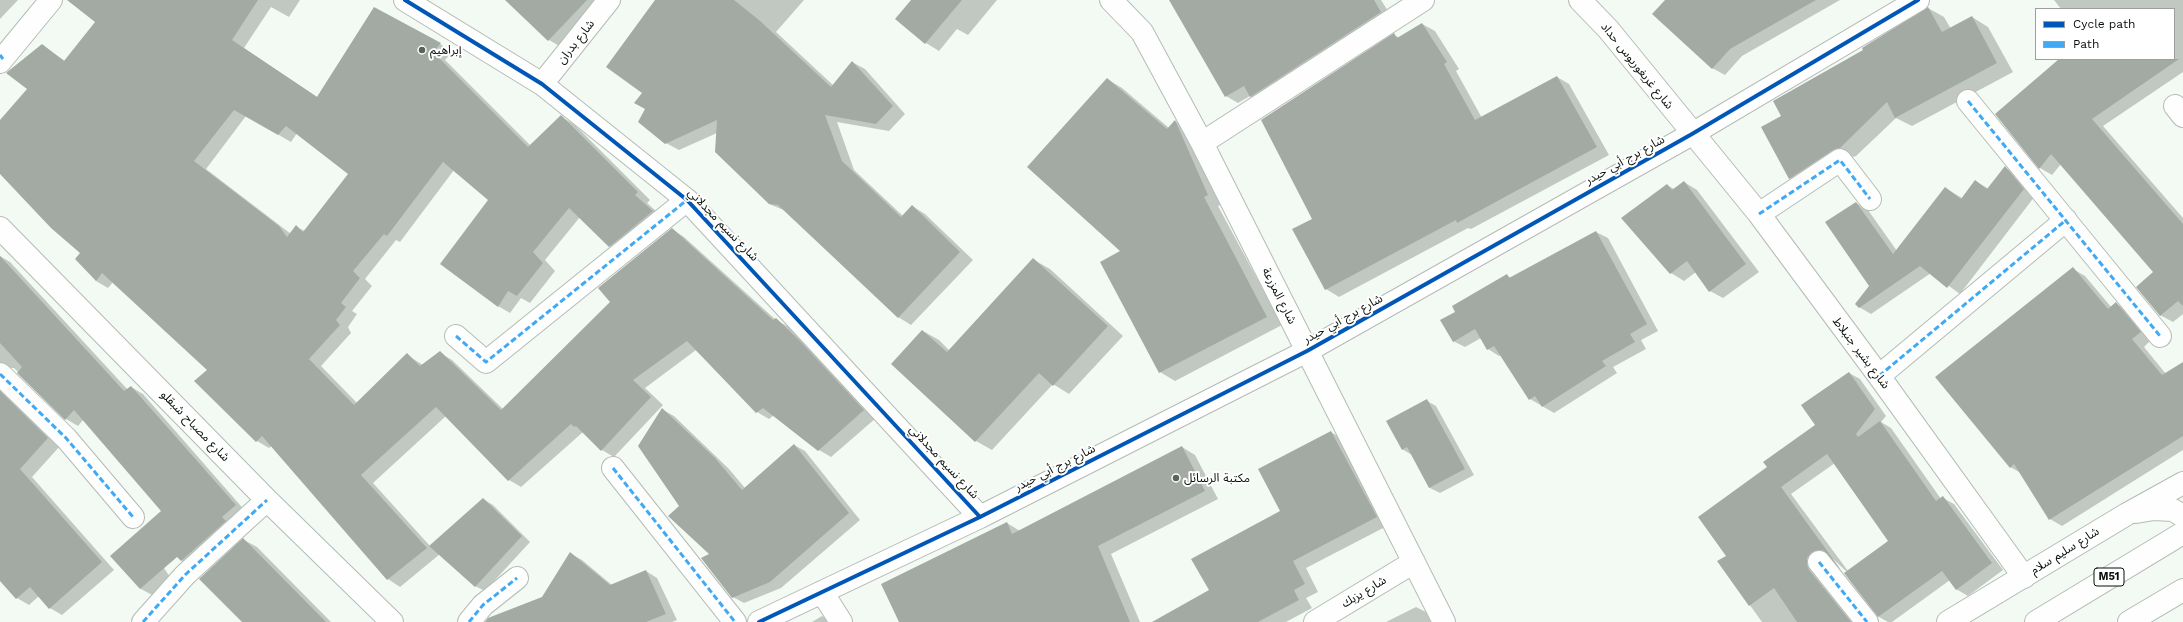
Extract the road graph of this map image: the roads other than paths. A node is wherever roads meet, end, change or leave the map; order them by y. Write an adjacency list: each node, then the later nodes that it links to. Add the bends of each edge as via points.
1 (51, 0): 8 (main road)
2 (405, 0): 9 (main road, شارع نسيم مجدلاني)
3 (609, 0): 9 (main road, شارع بدران)
4 (1111, 0): 12 (main road, شارع المزرعة, via 1142,32)
5 (1423, 0): 12 (main road)
6 (1580, 0): 11 (main road, شارع غريغوريوس حداد, via 1608,29)
7 (1918, 0): 11 (main road, شارع برج أبي حيدر)
8 (1, 59)
9 (542, 84): 14 (main road, شارع نسيم مجدلاني)
10 (1968, 101): 16 (main road)
11 (1692, 134): 15 (main road, شارع بشير جنبلاط); 20 (main road, شارع برج أبي حيدر)
12 (1202, 142): 20 (main road, شارع المزرعة)
13 (1870, 198): 15 (main road, via 1840,160)
14 (687, 200): 18 (main road, via 486,362); 29 (main road, شارع نسيم مجدلاني)
15 (1759, 214): 22 (main road, شارع بشير جنبلاط)
16 (2066, 220): 19 (main road); 22 (main road)
17 (0, 228): 25 (main road, شارع مصباح شبقلو)
18 (456, 336)
19 (2160, 336)
20 (1307, 351): 29 (main road, شارع برج أبي حيدر); 31 (main road, شارع المزرعة)
21 (0, 374): 28 (main road, via 66,438)
22 (1879, 376): 33 (main road, شارع بشير جنبلاط)
23 (612, 468): 40 (main road)
24 (2183, 483): 26 (main road, شارع سليم سلام)
25 (267, 500): 37 (main road, via 185,575); 38 (main road, شارع مصباح شبقلو)
26 (2127, 514): 27 (main road, via 2154,508 2173,510); 33 (main road, شارع سليم سلام)
27 (2183, 516)
28 (133, 517)
29 (980, 517): 36 (main road, شارع برج أبي حيدر)
30 (2183, 533): 47 (main road, M51)
31 (1414, 562): 43 (main road, شارع يزبك); 44 (main road, شارع المزرعة)
32 (1818, 562): 45 (main road)
33 (2024, 577): 46 (main road, شارع سليم سلام)
34 (517, 578): 39 (main road, via 483,605)
35 (2183, 590): 48 (main road)
36 (822, 592): 41 (main road, شارع برج أبي حيدر); 42 (main road)
37 (143, 622)
38 (392, 622)
39 (469, 622)
40 (735, 622)
41 (759, 622)
42 (841, 622)
43 (1314, 622)
44 (1444, 622)
45 (1867, 622)
46 (1948, 622)
47 (2036, 622)
48 (2129, 622)

